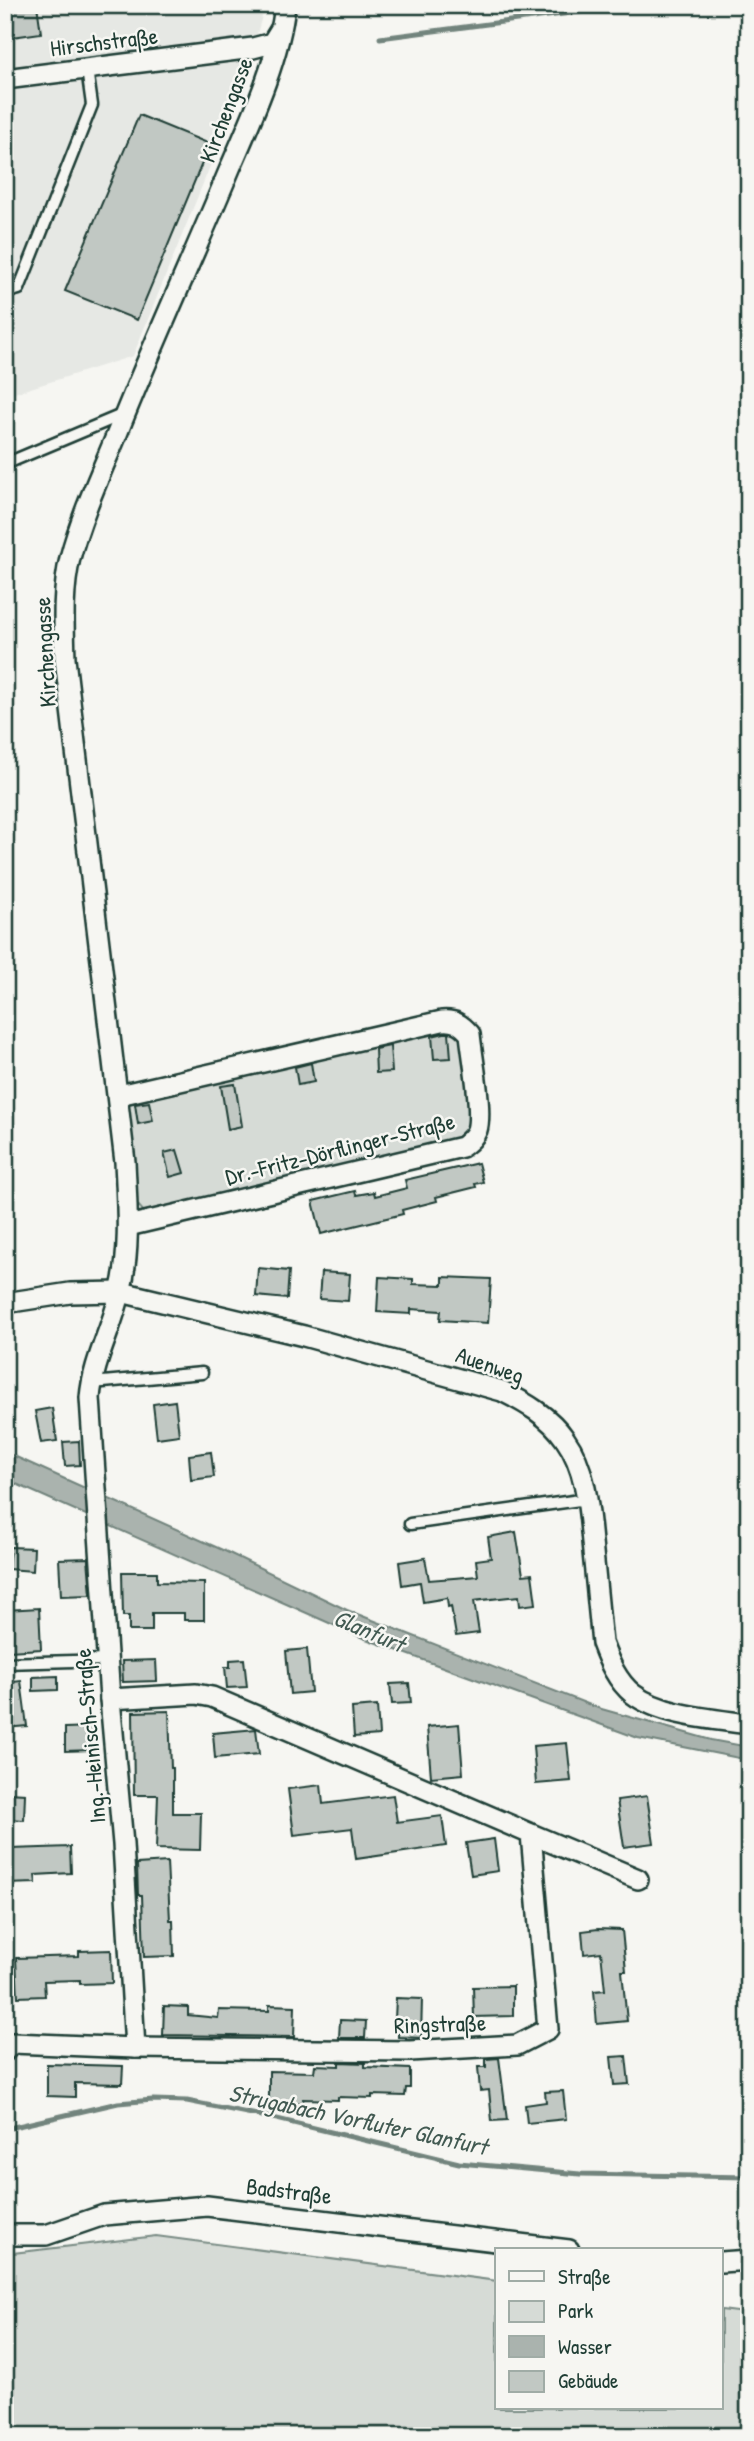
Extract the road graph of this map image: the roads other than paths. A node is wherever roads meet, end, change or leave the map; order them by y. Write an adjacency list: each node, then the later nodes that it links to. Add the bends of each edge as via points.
1 (285, 5): 2 (street, Kirchengasse)
2 (283, 26): 3 (street, Hirschstraße, via 272,43 253,48); 6 (street, Kirchengasse, via 256,108)
3 (87, 68): 4 (street, Hirschstraße); 5 (lane, via 92,105 19,289)
4 (5, 79)
5 (5, 293)
6 (125, 414): 7 (lane); 8 (street, Kirchengasse, via 80,524 70,559 64,617 65,659)
7 (5, 464)
8 (119, 1095): 9 (street, Kirchengasse); 9 (street, Dr.-Fritz-Dörflinger-Straße, via 453,1021 470,1034 478,1109 476,1132 462,1147)
9 (128, 1226): 10 (street, Kirchengasse)
10 (121, 1292): 11 (street, Auenweg, via 70,1293); 13 (street, Ing.-Heinisch-Straße); 14 (street, Auenweg, via 502,1391 549,1420 566,1440 579,1463)
11 (5, 1303)
12 (202, 1373): 13 (lane)
13 (91, 1383): 16 (street, Ing.-Heinisch-Straße)
14 (587, 1499): 15 (lane); 19 (street, Auenweg, via 602,1643 621,1682 648,1703)
15 (411, 1524)
16 (108, 1660): 17 (lane); 18 (street, Ing.-Heinisch-Straße)
17 (5, 1663)
18 (110, 1699): 20 (street, via 212,1697); 22 (street, Ing.-Heinisch-Straße)
19 (749, 1724)
20 (531, 1834): 21 (street); 22 (street, Ringstraße, via 548,2029 517,2045 410,2052)
21 (638, 1879)
22 (135, 2048): 23 (street, via 12,2043)
23 (5, 2051)
24 (5, 2235): 25 (street, Badstraße, via 46,2235 104,2215 207,2206)
25 (553, 2248)
26 (749, 2260): 27 (street)
27 (722, 2262)

